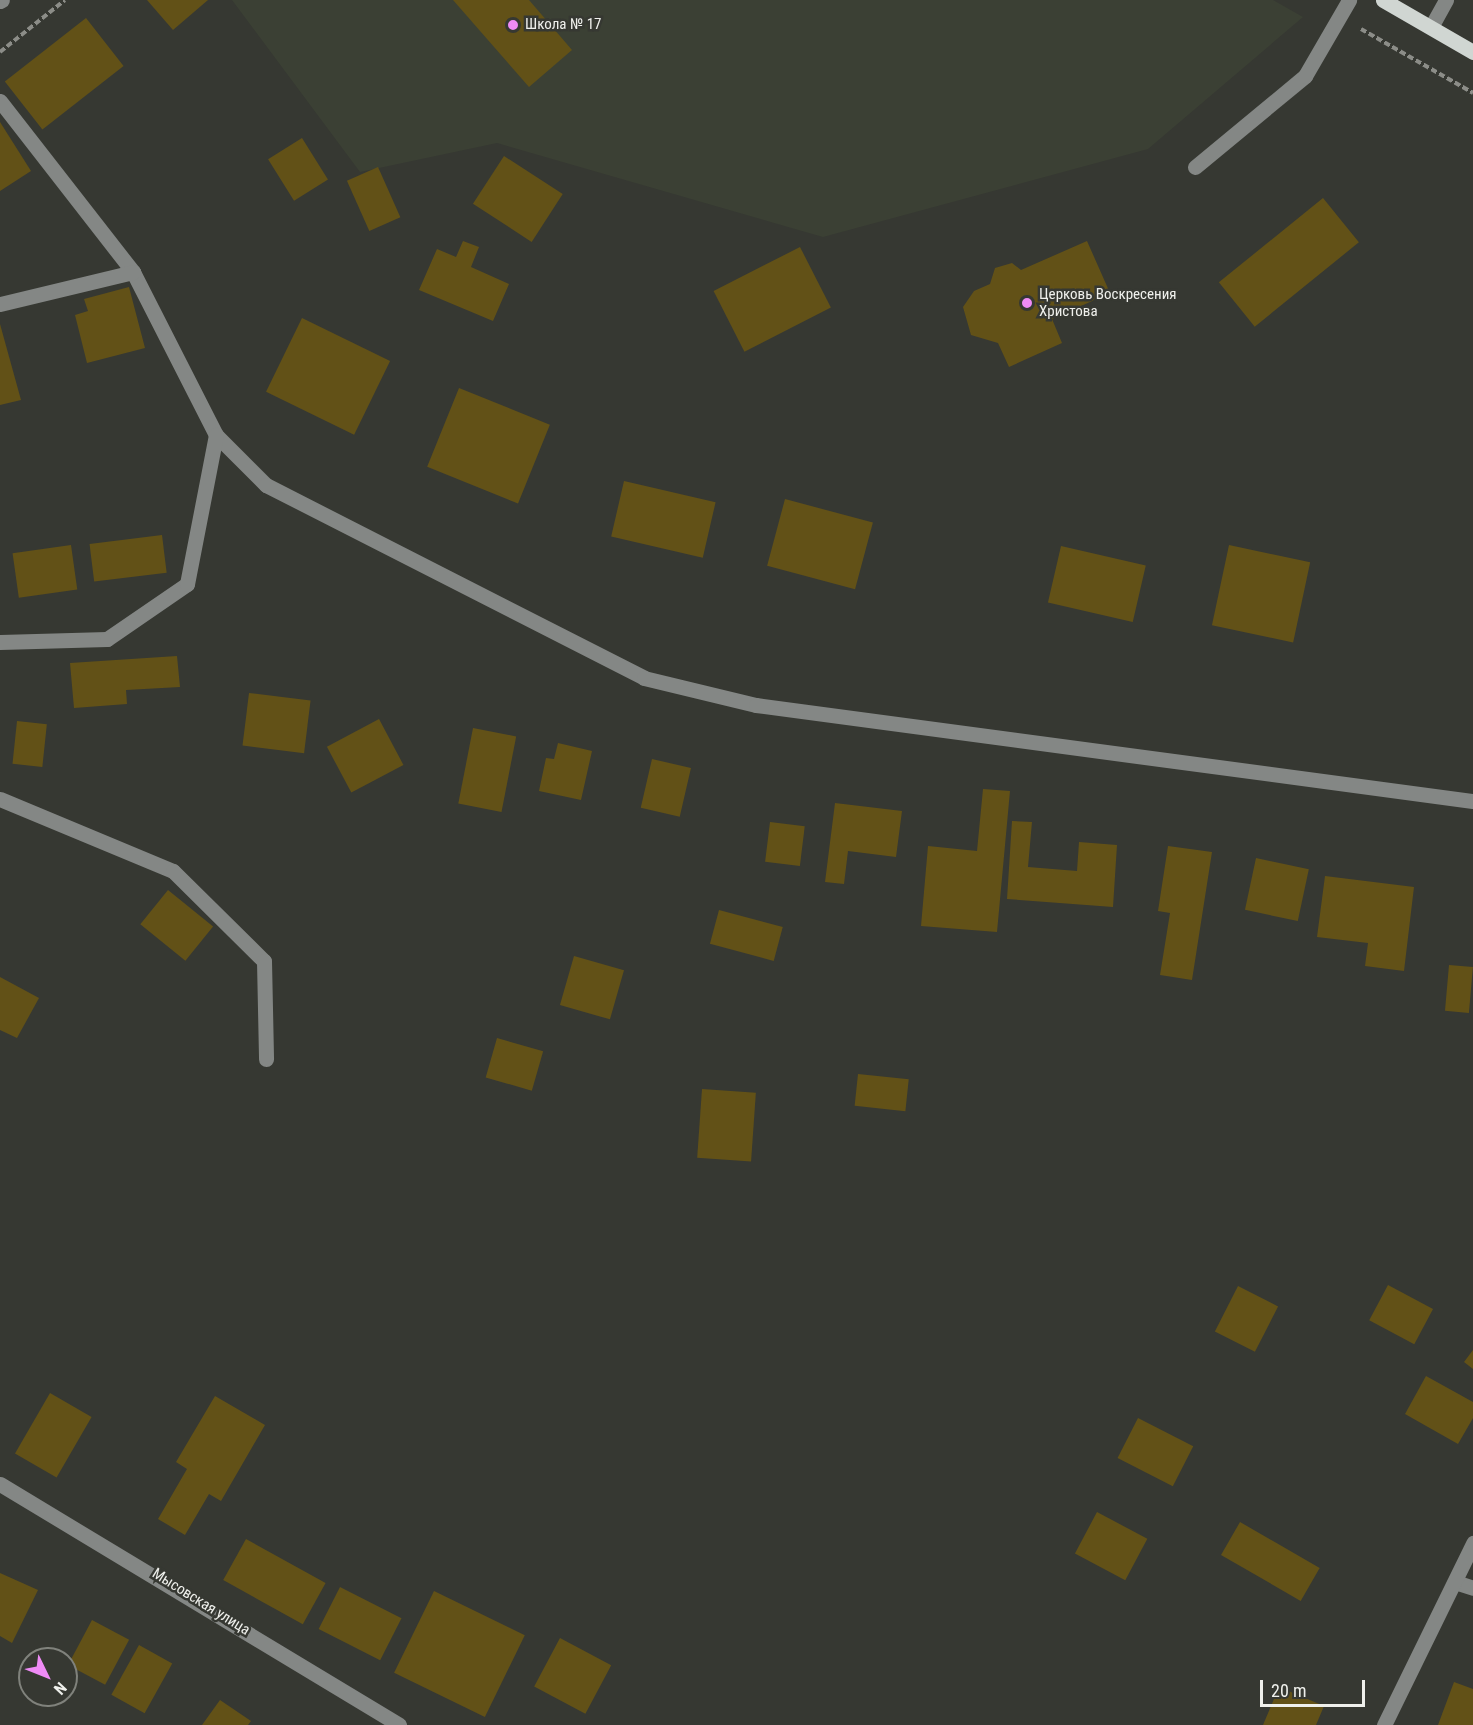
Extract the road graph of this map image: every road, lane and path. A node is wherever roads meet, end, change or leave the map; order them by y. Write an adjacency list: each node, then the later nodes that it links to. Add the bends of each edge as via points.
1 (65, 0): 7 (path)
2 (1348, 0): 5 (street)
3 (1383, 0): 6 (main road)
4 (1446, 0): 6 (street)
5 (1339, 16): 9 (path); 11 (street, via 1305,76)
6 (1431, 27): 8 (main road)
7 (0, 51)
8 (1473, 52)
9 (1473, 93)
10 (0, 101): 12 (street)
11 (1195, 167)
12 (133, 272): 13 (street); 14 (street)
13 (0, 304)
14 (216, 435): 15 (street, via 187,584 107,639); 17 (street, via 266,485 644,678 756,705)
15 (0, 642)
16 (0, 799): 18 (street, via 173,871 264,961)
17 (1473, 801)
18 (266, 1059)
19 (0, 1484): 23 (street, Мысовская улица)
20 (1473, 1543): 21 (street)
21 (1455, 1582): 22 (street); 24 (street)
22 (1473, 1588)
23 (399, 1725)
24 (1384, 1725)

